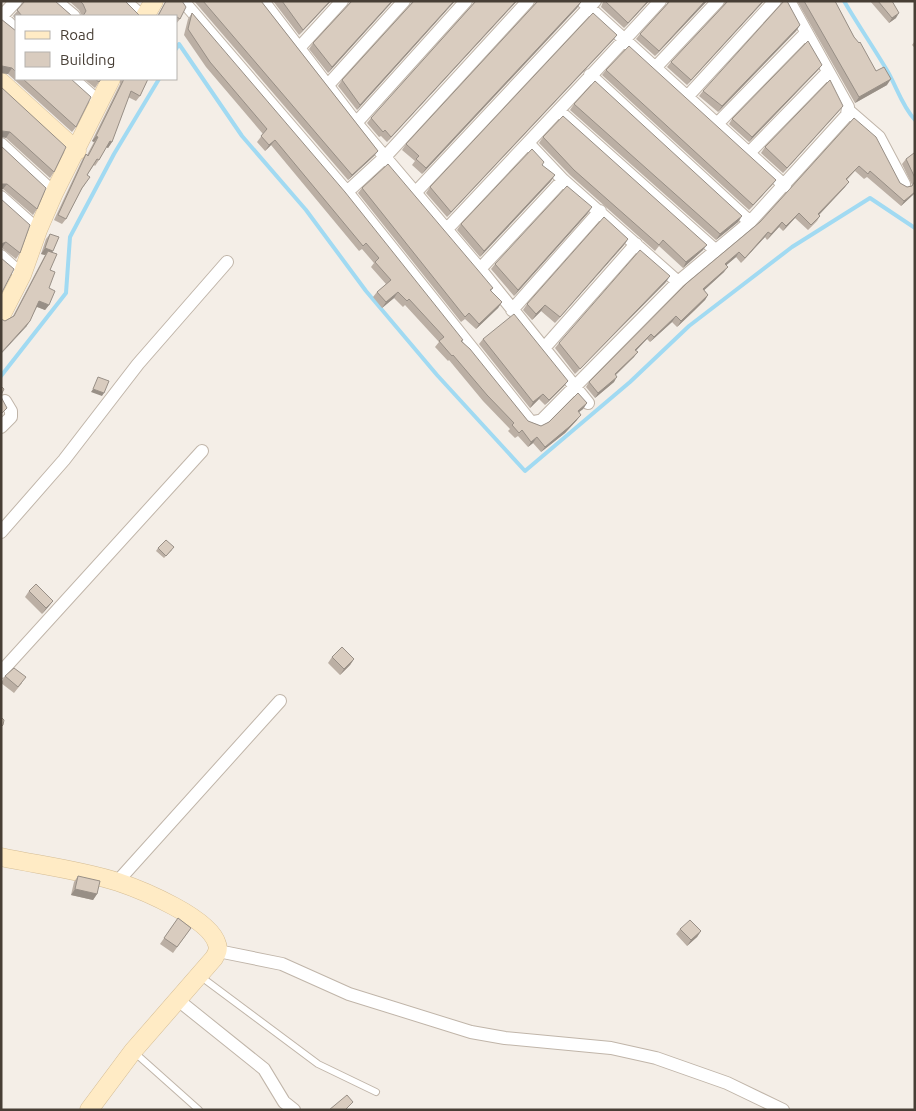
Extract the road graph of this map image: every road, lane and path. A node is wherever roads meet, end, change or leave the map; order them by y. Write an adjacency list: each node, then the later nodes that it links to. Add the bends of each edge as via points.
1 (16, 1): 19 (street)
2 (56, 1): 16 (street)
3 (125, 1): 17 (street)
4 (154, 1): 18 (street)
5 (183, 1): 45 (street)
6 (342, 1): 23 (street)
7 (404, 1): 30 (street)
8 (466, 1): 35 (street)
9 (528, 1): 41 (street)
10 (660, 1): 22 (street)
11 (718, 1): 24 (street)
12 (775, 1): 31 (street)
13 (789, 1): 21 (street)
14 (269, 3): 23 (street)
15 (589, 3): 22 (street); 47 (street)
16 (73, 15)
17 (142, 15)
18 (144, 15)
19 (1, 17): 20 (street)
20 (15, 29)
21 (805, 34): 25 (street); 36 (street)
22 (625, 40): 24 (street); 26 (street)
23 (300, 48): 30 (street)
24 (655, 68): 31 (street)
25 (828, 72): 33 (street); 40 (street)
26 (590, 76): 34 (street); 50 (street)
27 (74, 80): 32 (street)
28 (110, 80): 32 (street)
29 (1, 82): 39 (street)
30 (328, 85): 35 (street)
31 (687, 97): 36 (street)
32 (99, 102): 39 (street)
33 (849, 111): 43 (street, via 879,137); 44 (street)
34 (560, 112): 37 (street); 54 (street)
35 (356, 123): 41 (street)
36 (717, 124): 40 (street)
37 (528, 143): 42 (street); 51 (street)
38 (1, 144): 46 (street)
39 (77, 151): 46 (street)
40 (749, 153): 44 (street)
41 (384, 158): 45 (street); 47 (street)
42 (563, 180): 49 (street); 57 (street)
43 (904, 184)
44 (785, 186): 50 (street)
45 (346, 192): 63 (street, via 530,421 542,420)
46 (54, 193): 52 (street)
47 (415, 193): 51 (street)
48 (1, 197): 52 (street)
49 (600, 211): 53 (street); 60 (street)
50 (750, 222): 54 (street)
51 (447, 229): 57 (street)
52 (38, 230): 58 (street)
53 (636, 244): 59 (street); 62 (street)
54 (715, 250): 59 (street)
55 (1, 256): 58 (street)
56 (227, 262): 68 (street, via 138,364 64,460)
57 (480, 269): 60 (street)
58 (22, 275): 61 (street)
59 (678, 282): 63 (street)
60 (512, 310): 62 (street)
61 (1, 316)
62 (545, 347): 63 (street)
63 (574, 386): 65 (street)
64 (5, 401): 66 (street, via 11,417)
65 (588, 403)
66 (1, 427)
67 (202, 451): 69 (street)
68 (1, 532)
69 (1, 672)
70 (280, 701): 72 (street)
71 (1, 857): 72 (street)
72 (117, 882): 73 (street, via 190,916 212,936)
73 (218, 951): 74 (street); 81 (street, via 282,964 348,994 471,1032 611,1048 656,1058 726,1083)
74 (200, 975): 75 (street); 77 (lane, via 318,1064)
75 (178, 1000): 76 (street); 80 (street, via 264,1069 284,1102)
76 (133, 1051): 78 (street); 79 (lane)
77 (376, 1092)
78 (89, 1110)
79 (199, 1110)
80 (294, 1110)
81 (783, 1110)

